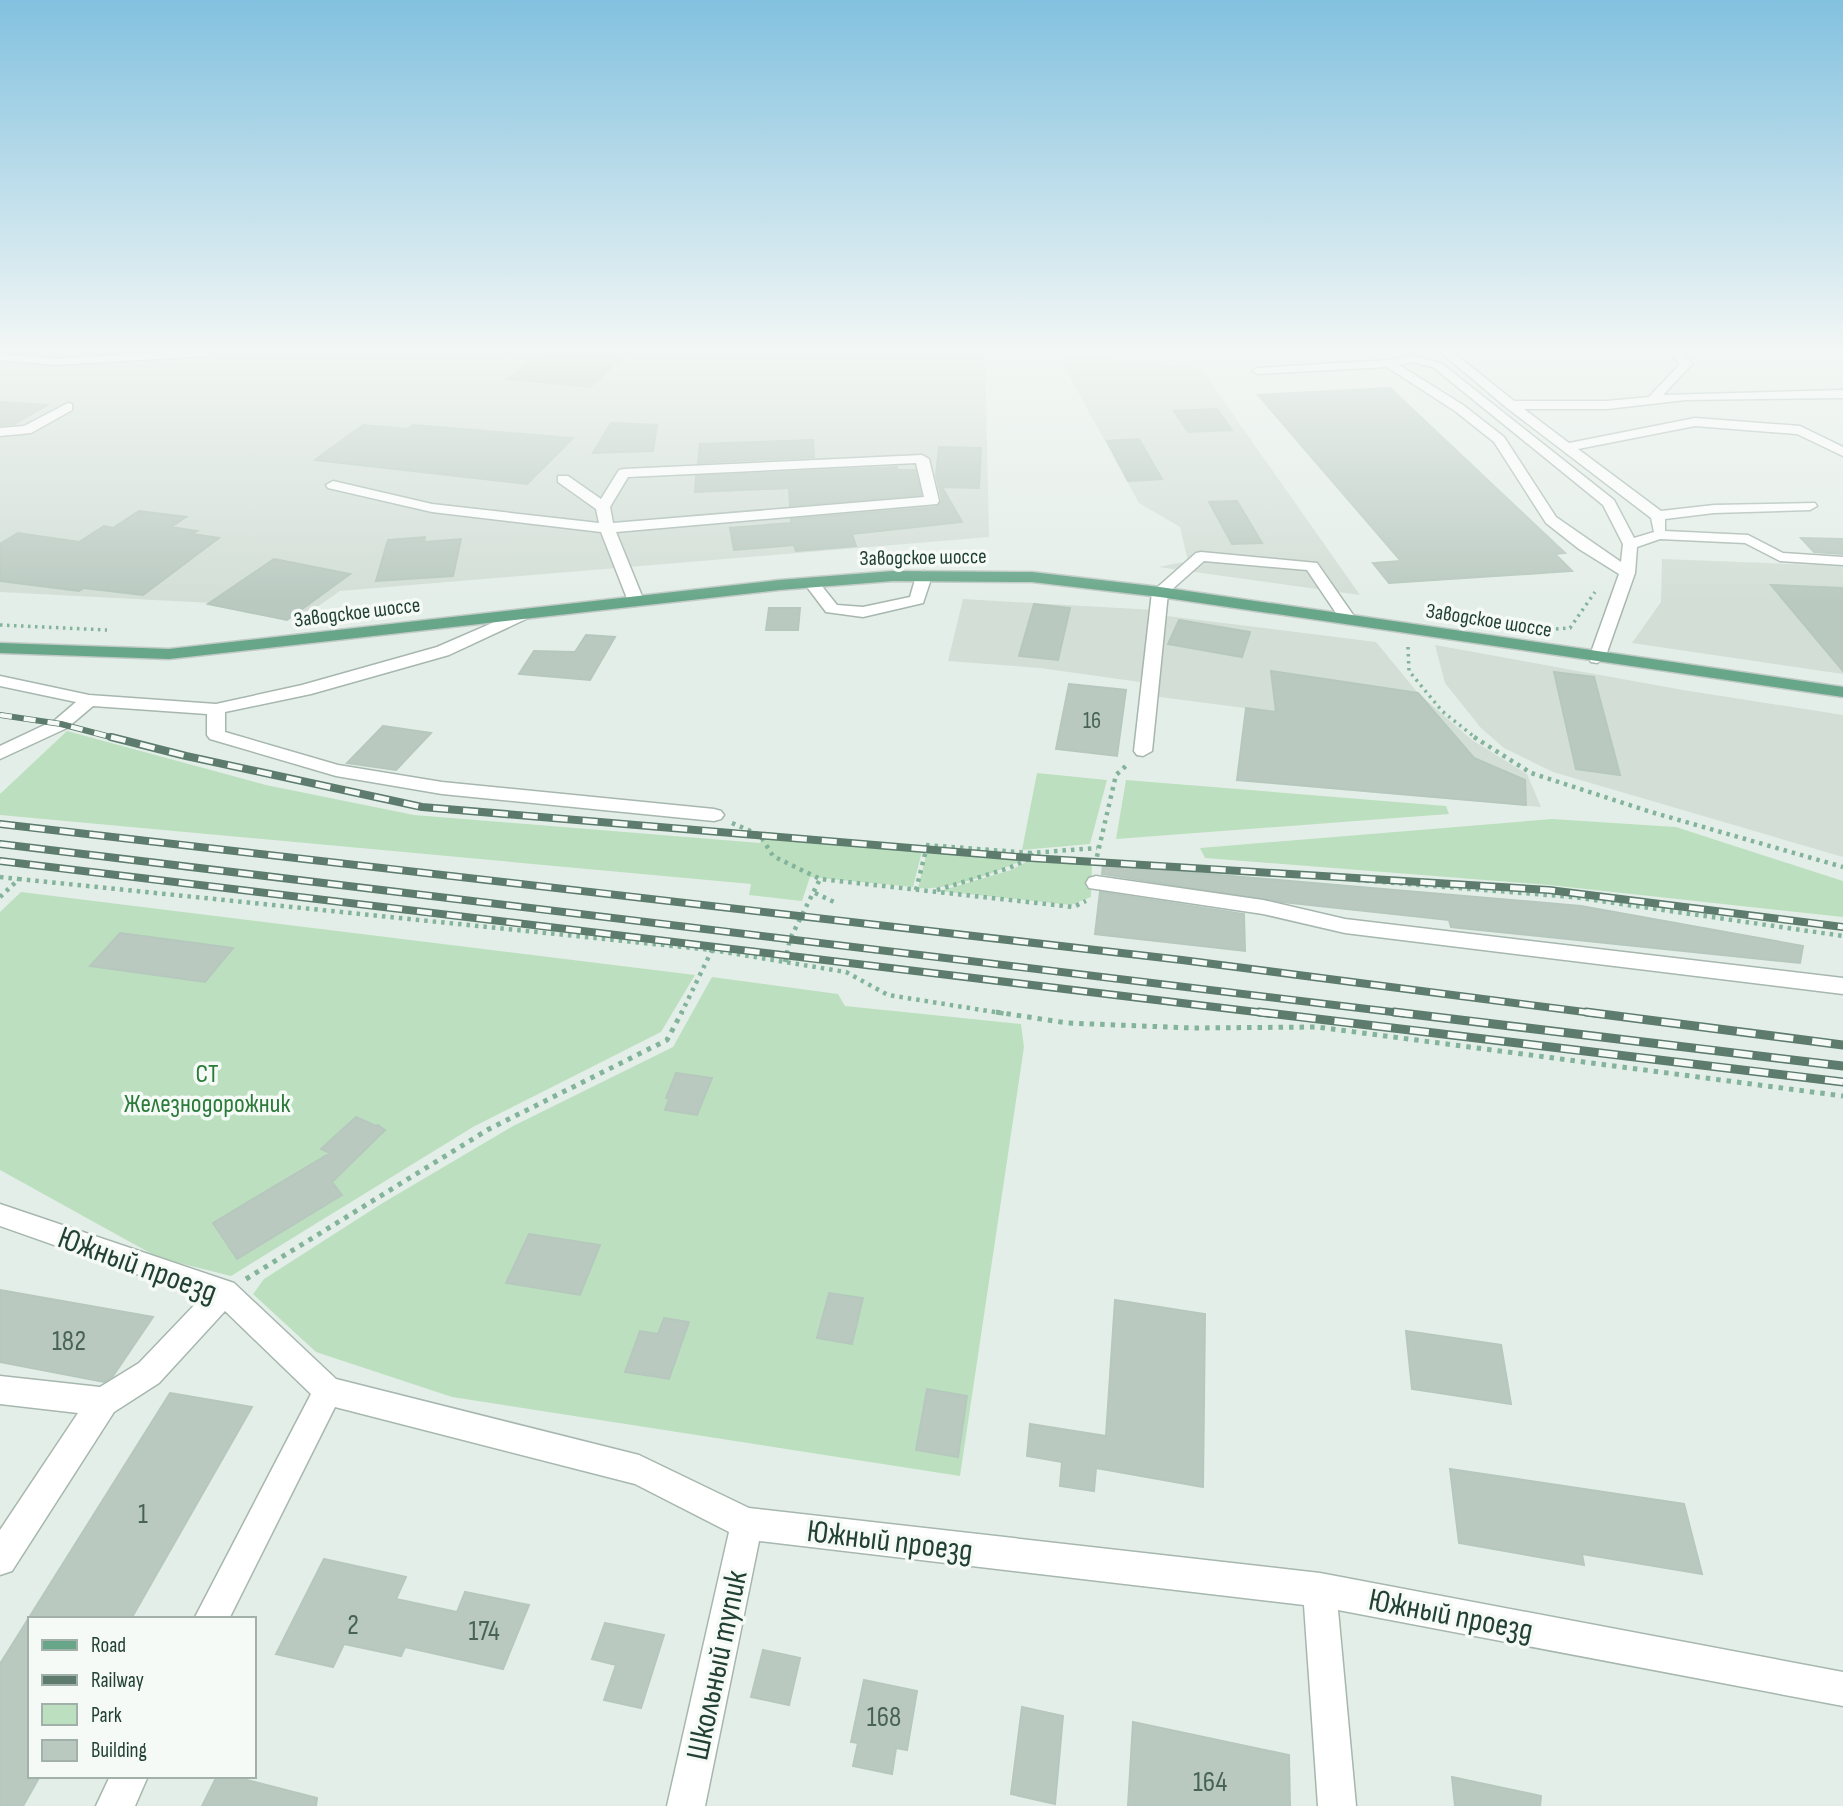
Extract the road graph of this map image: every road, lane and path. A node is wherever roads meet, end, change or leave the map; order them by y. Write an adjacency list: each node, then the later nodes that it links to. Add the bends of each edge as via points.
1 (1492, 434): 17 (street, via 1551,520)
2 (1523, 434): 15 (street, via 1609,503)
3 (1551, 434): 6 (street)
4 (1633, 434): 6 (street)
5 (1810, 434): 7 (street)
6 (1568, 447): 12 (street)
7 (1843, 452)
8 (563, 479): 11 (street)
9 (333, 485): 13 (street, via 432,508)
10 (1810, 506): 12 (street)
11 (603, 507): 13 (street); 13 (street, via 624,473 922,459 932,501)
12 (1658, 516): 14 (street)
13 (607, 528): 21 (street)
14 (1659, 535): 15 (street); 16 (street, via 1748,539 1780,557)
15 (1630, 544): 17 (street)
16 (1843, 561)
17 (1627, 573): 26 (street)
18 (924, 576): 19 (main road, Заводское шоссе); 19 (street, via 917,603 863,612 832,609); 20 (main road, Заводское шоссе, via 1032,577)
19 (812, 583): 21 (main road, Заводское шоссе)
20 (1160, 592): 23 (main road, Заводское шоссе); 23 (street, via 1201,556 1312,566); 31 (street)
21 (636, 601): 22 (main road, Заводское шоссе)
22 (520, 616): 25 (main road, Заводское шоссе, via 169,654); 30 (street, via 443,651 305,690)
23 (1348, 619): 26 (main road, Заводское шоссе)
24 (1408, 643): 35 (path, via 1409,671 1442,711 1531,774)
25 (0, 648)
26 (1597, 658): 28 (main road, Заводское шоссе)
27 (0, 681): 29 (street)
28 (1843, 692)
29 (89, 700): 30 (street); 32 (street, via 61,724)
30 (216, 709): 33 (street, via 216,735 335,770 442,789)
31 (1143, 751): 34 (path, via 1116,775 1097,848)
32 (0, 753)
33 (714, 815): 38 (path, via 760,835 773,856)
34 (1031, 853): 41 (path, via 927,843); 42 (path, via 1031,858 1009,868)
35 (1843, 867)
36 (0, 877): 37 (path)
37 (19, 879): 44 (path); 48 (path)
38 (820, 879)
39 (1357, 880): 47 (path, via 1573,897)
40 (1096, 883): 50 (street, via 1263,907 1345,926)
41 (916, 890)
42 (933, 892)
43 (815, 893): 46 (path)
44 (0, 897)
45 (812, 902): 49 (path, via 799,916)
46 (834, 902)
47 (1843, 936)
48 (712, 950): 49 (path); 53 (path, via 667,1040 489,1129)
49 (785, 961): 51 (path, via 846,972 888,995 1067,1023 1317,1027)
50 (1843, 986)
51 (1843, 1096)
52 (0, 1215): 53 (street, Южный проезд)
53 (224, 1292): 55 (street, Южный проезд); 56 (street, via 149,1373)
54 (0, 1390): 56 (street)
55 (328, 1391): 57 (street, Южный проезд, via 639,1470); 60 (street)
56 (103, 1402): 58 (street)
57 (747, 1524): 59 (street, Южный проезд); 64 (street, Школьный тупик)
58 (0, 1559)
59 (1320, 1590): 61 (street, Южный проезд); 65 (street)
60 (212, 1617)
61 (1843, 1689)
62 (129, 1778): 63 (street)
63 (115, 1806)
64 (686, 1806)
65 (1337, 1806)

